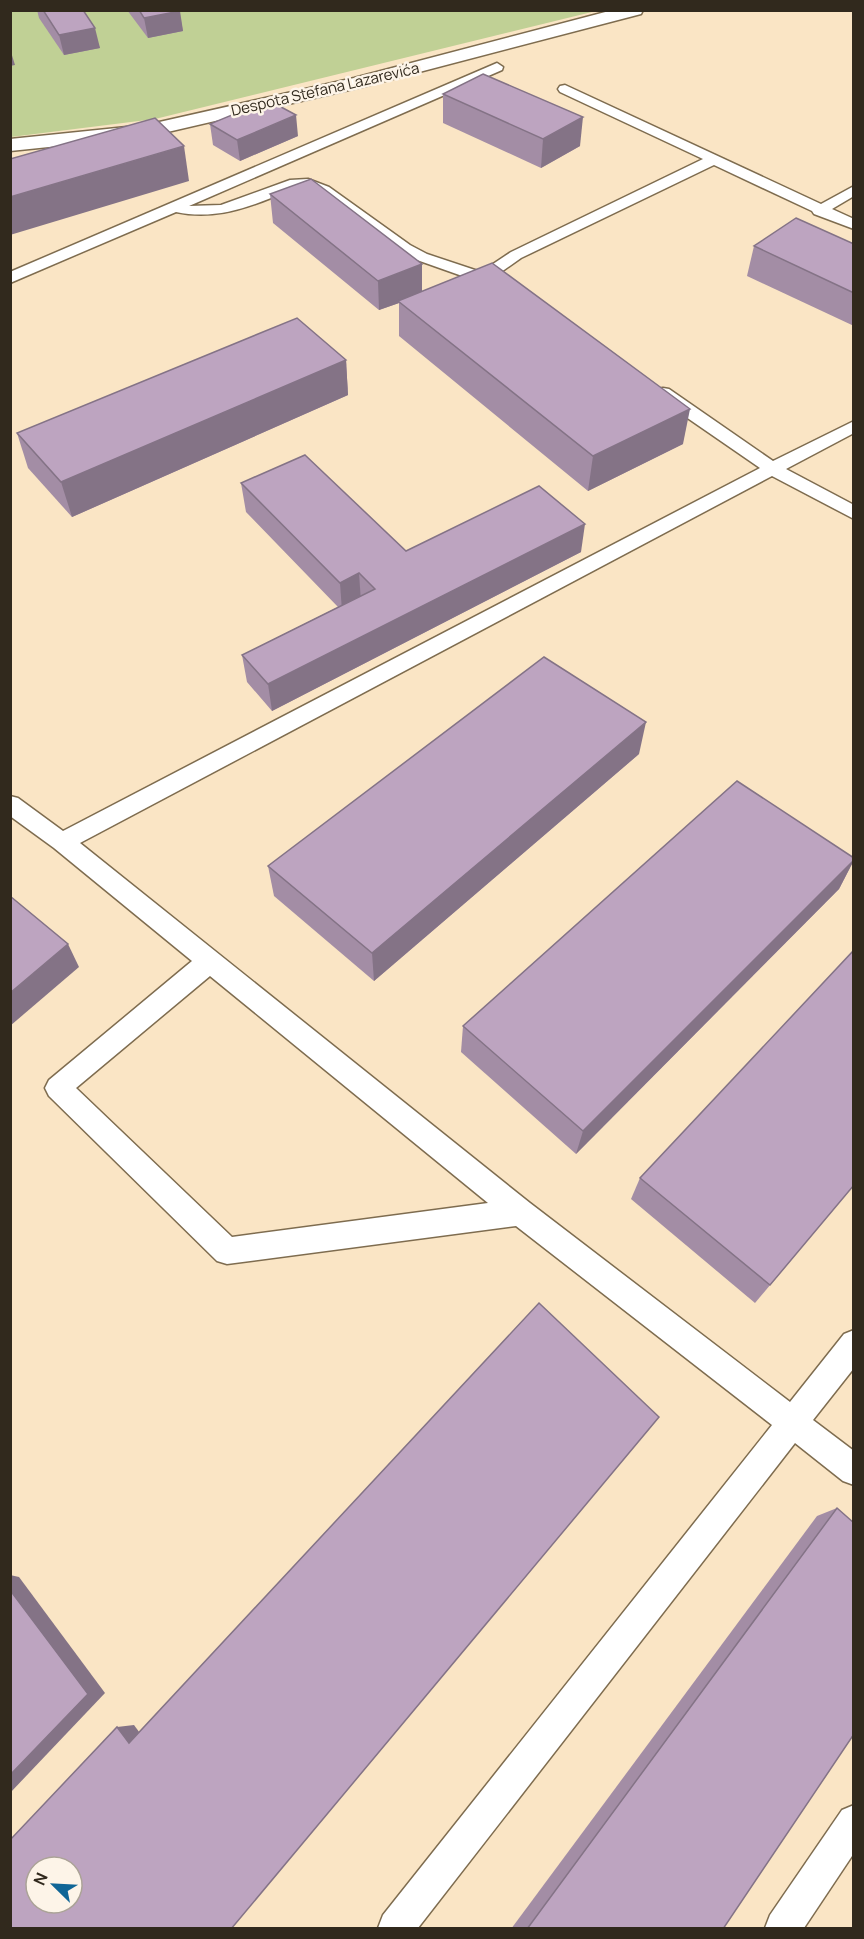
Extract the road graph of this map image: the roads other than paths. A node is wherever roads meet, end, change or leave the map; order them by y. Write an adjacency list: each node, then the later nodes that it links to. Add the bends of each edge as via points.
1 (635, 10): 4 (street, Despota Stefana Lazarevića, via 356,83 146,131)
2 (497, 67): 7 (lane)
3 (565, 89): 5 (lane)
4 (10, 146)
5 (713, 160): 8 (lane); 11 (lane, via 516,255)
6 (854, 190): 8 (lane)
7 (175, 207): 10 (lane); 11 (lane, via 192,212 221,211 295,183 308,183 324,189 414,253)
8 (819, 210): 9 (lane)
9 (854, 225)
10 (10, 278)
11 (483, 278): 12 (lane)
12 (513, 291)
13 (648, 383): 15 (lane)
14 (854, 426): 15 (lane)
15 (773, 469): 16 (lane); 18 (lane)
16 (854, 513)
17 (10, 804): 18 (lane)
18 (62, 842): 19 (lane)
19 (209, 962): 20 (lane); 20 (lane, via 58,1088 227,1251)
20 (520, 1212): 22 (lane)
21 (854, 1344): 22 (lane)
22 (792, 1423): 23 (lane); 25 (lane)
23 (854, 1470)
24 (854, 1822): 26 (lane)
25 (396, 1929)
26 (783, 1929)

